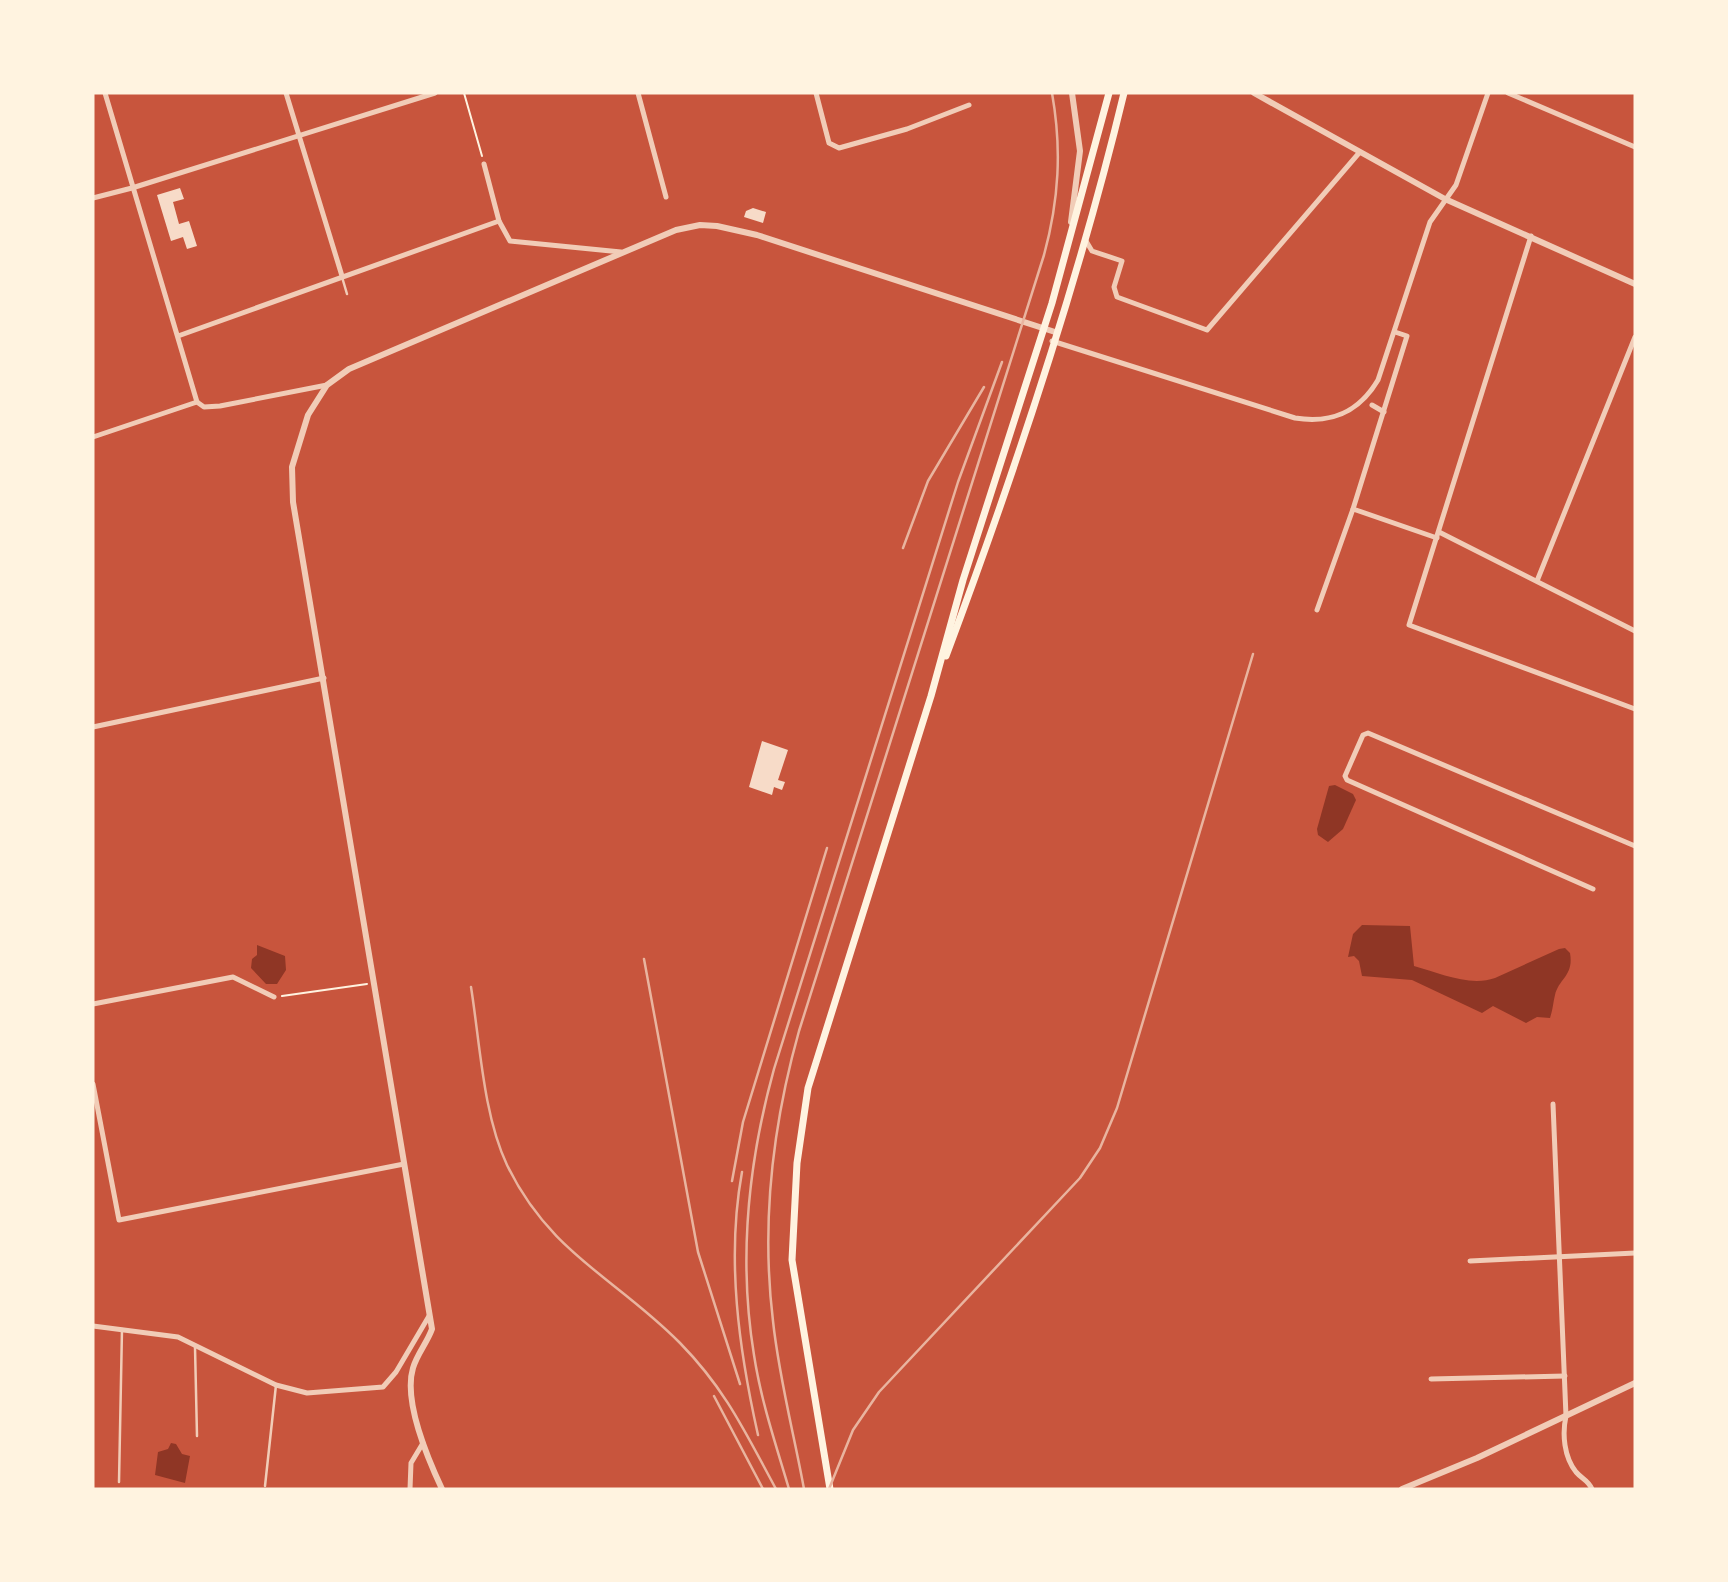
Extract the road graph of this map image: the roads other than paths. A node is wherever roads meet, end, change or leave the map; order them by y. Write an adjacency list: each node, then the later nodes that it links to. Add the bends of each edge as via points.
1 (105, 93): 17 (street)
2 (286, 93): 13 (street)
3 (435, 93): 13 (street)
4 (638, 93): 18 (street)
5 (816, 93): 12 (street, via 829,143 839,148)
6 (1072, 93): 26 (street, via 1080,159)
7 (1109, 93): 26 (main road)
8 (1124, 93): 23 (main road)
9 (1254, 93): 15 (street)
10 (1488, 93): 20 (street, via 1455,185)
11 (1508, 93): 14 (street)
12 (969, 105)
13 (299, 137): 17 (street); 28 (street)
14 (1635, 147)
15 (1359, 153): 20 (street); 24 (street, via 1207,330 1117,297 1114,287 1122,261)
16 (484, 164): 21 (street)
17 (132, 188): 19 (street); 34 (street)
18 (666, 197)
19 (93, 198)
20 (1445, 199): 22 (street); 33 (street, via 1430,222)
21 (499, 221): 25 (street, via 510,241 519,244); 28 (street)
22 (1531, 236): 29 (street); 43 (street)
23 (1084, 237): 24 (street); 27 (main road)
24 (1092, 251): 27 (street)
25 (621, 252): 31 (street, via 676,230 717,226); 37 (street, via 367,359)
26 (1066, 256): 31 (main road)
27 (1078, 257): 32 (main road)
28 (342, 276): 30 (lane); 34 (street)
29 (1635, 284)
30 (347, 294)
31 (1044, 328): 32 (street); 48 (main road, via 962,580)
32 (1055, 332): 36 (main road)
33 (1395, 332): 36 (street, via 1378,380 1364,399 1345,414 1323,420 1285,415); 40 (street, via 1407,336)
34 (178, 336): 38 (street)
35 (1635, 337): 44 (street)
36 (1052, 341): 48 (main road, via 999,513)
37 (327, 386): 38 (street, via 230,405 204,407); 47 (street, via 308,415 292,467 293,502)
38 (197, 402): 41 (street)
39 (1372, 405): 40 (street)
40 (1384, 412): 42 (street)
41 (93, 437)
42 (1353, 509): 43 (street); 45 (street)
43 (1438, 535): 44 (street); 49 (street, via 1409,625)
44 (1536, 581): 46 (street)
45 (1317, 610)
46 (1635, 631)
47 (324, 678): 50 (street); 57 (street)
48 (931, 696): 76 (main road, via 802,1119 792,1260)
49 (1635, 709)
50 (93, 727)
51 (1635, 846): 52 (street, via 1368,733 1363,735 1345,778)
52 (1593, 889)
53 (274, 997): 54 (street, via 233,977)
54 (93, 1004)
55 (93, 1084): 57 (street, via 118,1220)
56 (1553, 1104): 59 (street)
57 (404, 1164): 61 (street)
58 (1635, 1253): 59 (street)
59 (1561, 1257): 60 (street); 65 (street)
60 (1470, 1261)
61 (429, 1316): 68 (street, via 383,1387 307,1393); 71 (street, via 432,1329 410,1381)
62 (93, 1326): 63 (street)
63 (122, 1329): 64 (street, via 162,1333); 72 (lane)
64 (195, 1344): 68 (street); 70 (lane)
65 (1565, 1376): 66 (street); 69 (street)
66 (1431, 1379)
67 (1635, 1383): 69 (street)
68 (276, 1385): 73 (lane)
69 (1566, 1416): 77 (street); 78 (street, via 1564,1442 1576,1472)
70 (197, 1436)
71 (423, 1443): 74 (street, via 411,1463); 75 (street)
72 (119, 1482)
73 (265, 1486)
74 (410, 1489)
75 (442, 1489)
76 (830, 1489)
77 (1402, 1489)
78 (1592, 1489)

